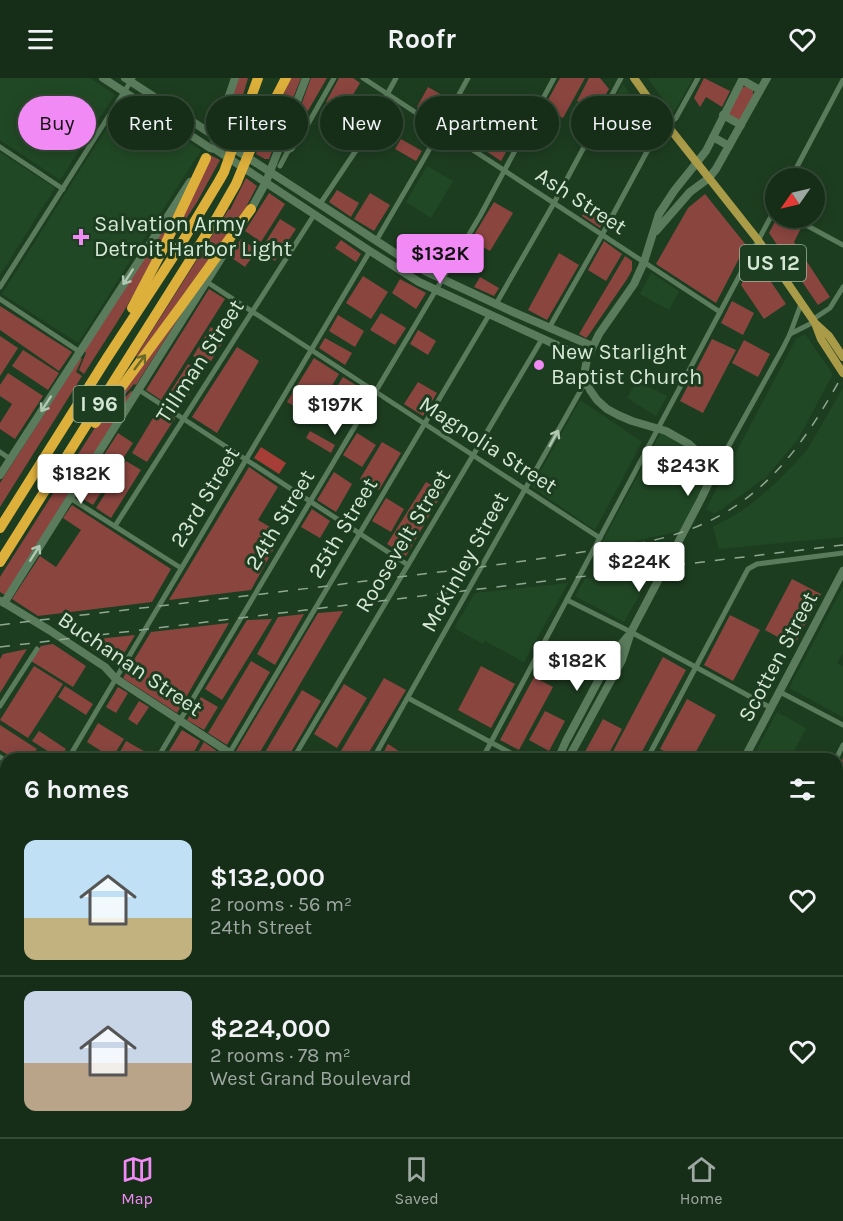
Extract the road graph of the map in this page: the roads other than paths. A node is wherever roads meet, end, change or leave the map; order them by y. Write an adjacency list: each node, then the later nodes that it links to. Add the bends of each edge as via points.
1 (106, 78): 20 (main road)
2 (235, 78): 25 (main road)
3 (257, 78): 107 (highway, I 96, via 224,172)
4 (281, 78): 26 (highway)
5 (286, 78): 27 (highway, I 96)
6 (306, 78): 28 (main road)
7 (334, 78): 49 (street)
8 (363, 78): 22 (street, Ash Street)
9 (396, 78): 22 (street)
10 (468, 78): 29 (street)
11 (554, 78): 55 (street, 24th Street)
12 (621, 78): 63 (street)
13 (634, 78): 30 (main road, US 12)
14 (698, 78): 33 (street)
15 (766, 78): 19 (main road)
16 (130, 79): 20 (street); 21 (main road)
17 (742, 79): 19 (main road); 32 (main road)
18 (843, 80): 53 (street)
19 (760, 90): 34 (main road)
20 (124, 92): 23 (main road); 59 (street)
21 (148, 93): 24 (main road); 35 (main road)
22 (388, 94): 31 (street, Ash Street); 64 (street)
23 (130, 96)
24 (141, 96)
25 (230, 96)
26 (273, 96)
27 (277, 96)
28 (299, 96)
29 (458, 96)
30 (647, 96)
31 (415, 112)
32 (723, 115): 34 (main road); 38 (main road)
33 (673, 121)
34 (741, 125): 40 (main road)
35 (202, 128): 36 (main road); 39 (main road, via 204,136)
36 (206, 131)
37 (673, 132): 51 (main road, US 12)
38 (713, 137): 40 (main road); 51 (main road)
39 (195, 139): 50 (main road)
40 (729, 146): 56 (main road)
41 (0, 147): 59 (street)
42 (237, 150): 54 (main road)
43 (250, 150): 123 (highway, I 96, via 216,219)
44 (278, 150): 54 (main road)
45 (285, 150): 49 (street)
46 (429, 150): 76 (street)
47 (473, 150): 55 (street, Ash Street)
48 (648, 150): 72 (street)
49 (288, 151): 52 (street)
50 (210, 152): 57 (main road); 105 (main road, one-way to 105); 107 (highway)
51 (696, 162): 56 (main road, US 12); 60 (main road)
52 (280, 166)
53 (796, 168)
54 (267, 169): 57 (main road); 58 (main road)
55 (505, 171): 63 (street, Ash Street); 81 (street, 24th Street)
56 (708, 178): 62 (main road); 75 (main road, US 12)
57 (262, 180): 61 (main road); 65 (main road)
58 (287, 182): 61 (main road, via 280,185); 64 (main road)
59 (63, 189): 86 (street)
60 (674, 191): 62 (main road); 73 (main road, via 659,214)
61 (280, 192): 66 (main road)
62 (684, 200): 73 (main road)
63 (554, 203): 72 (street, Ash Street); 90 (street)
64 (320, 204): 67 (main road)
65 (250, 209): 82 (main road); 123 (highway, one-way to 65)
66 (314, 215): 68 (main road); 92 (street, Tillman Street)
67 (339, 216): 68 (main road, via 342,225); 69 (main road)
68 (334, 228): 74 (main road)
69 (358, 228): 74 (main road, via 351,231); 76 (main road)
70 (765, 228): 75 (street)
71 (812, 228): 77 (street)
72 (602, 235): 79 (street, Ash Street); 99 (street)
73 (653, 235): 79 (main road)
74 (351, 239): 78 (main road)
75 (758, 240): 91 (main road, US 12); 94 (street)
76 (376, 241): 80 (main road)
77 (843, 245)
78 (370, 251): 83 (main road); 104 (street, 23rd Street)
79 (644, 262): 94 (street, Ash Street); 103 (main road, via 634,284)
80 (425, 271): 81 (main road); 83 (main road)
81 (442, 279): 84 (main road); 87 (street, 24th Street)
82 (207, 282): 92 (street, Magnolia Street); 111 (main road)
83 (419, 282): 87 (main road)
84 (458, 286): 88 (main road, via 452,291); 90 (main road)
85 (843, 286): 97 (street, via 830,308)
86 (0, 287)
87 (436, 290): 88 (main road); 112 (street, 24th Street)
88 (453, 298): 95 (main road)
89 (0, 300): 105 (street)
90 (496, 304): 93 (main road)
91 (801, 304): 97 (main road, US 12); 101 (street)
92 (252, 311): 104 (street, Magnolia Street); 113 (street, Tillman Street)
93 (513, 312): 96 (main road); 98 (main road, via 514,319)
94 (720, 312): 115 (street)
95 (489, 315): 98 (main road); 114 (street, 25th Street)
96 (530, 320): 99 (main road); 100 (main road, via 524,324)
97 (814, 322): 101 (street); 106 (main road, US 12); 109 (main road, US 12)
98 (507, 323): 100 (main road)
99 (549, 328): 103 (main road)
100 (524, 331): 102 (main road)
101 (790, 334): 121 (street)
102 (542, 339): 108 (main road); 117 (street, Roosevelt Street)
103 (592, 346): 108 (main road)
104 (312, 349): 112 (street, Magnolia Street); 119 (street, 23rd Street)
105 (80, 352): 118 (main road, one-way to 118)
106 (843, 357)
107 (107, 358): 127 (highway, I 96)
108 (587, 358): 110 (main road)
109 (843, 373)
110 (586, 381): 115 (main road, via 607,409); 122 (street, McKinley Street, one-way to 110)
111 (139, 390): 113 (street); 124 (main road)
112 (376, 391): 114 (street, Magnolia Street); 125 (street, 24th Street)
113 (183, 418): 119 (street); 126 (street, Tillman Street)
114 (425, 423): 117 (street, Magnolia Street); 128 (street, 25th Street)
115 (658, 429): 121 (main road, via 696,449); 129 (street)
116 (0, 452): 118 (street)
117 (473, 455): 122 (street, Magnolia Street); 132 (street, Roosevelt Street)
118 (10, 459): 120 (main road)
119 (246, 459): 125 (street); 133 (street, 23rd Street)
120 (0, 475)
121 (712, 476): 137 (main road)
122 (525, 489): 129 (street, Magnolia Street); 142 (street, McKinley Street)
123 (43, 494): 131 (highway, I 96)
124 (70, 498): 126 (street); 136 (main road, one-way to 124)
125 (310, 501): 128 (street); 147 (street, 24th Street)
126 (114, 526): 133 (street)
127 (0, 528)
128 (360, 533): 132 (street); 153 (street, 25th Street)
129 (600, 538): 135 (street)
130 (843, 553): 139 (street, via 757,564 748,569)
131 (0, 562)
132 (408, 565): 154 (street, Roosevelt Street)
133 (181, 568): 140 (street, 23rd Street)
134 (842, 577): 141 (main road, Scotten Street)
135 (567, 600): 137 (street); 149 (street)
136 (2, 602): 140 (main road, Buchanan Street, via 105,667)
137 (631, 632): 139 (street); 143 (main road, via 612,655); 145 (main road, via 622,660)
138 (37, 649): 144 (street)
139 (695, 668): 146 (street); 160 (street)
140 (115, 678): 147 (main road, Buchanan Street); 150 (street, 23rd Street)
141 (780, 692): 146 (main road, Scotten Street); 148 (street)
142 (408, 698): 149 (street); 155 (street, McKinley Street)
143 (586, 701): 145 (street); 158 (main road)
144 (0, 706)
145 (597, 707): 159 (main road)
146 (771, 708): 161 (main road, Scotten Street)
147 (180, 721): 151 (street, 24th Street); 152 (main road, Buchanan Street)
148 (843, 725)
149 (491, 743): 156 (street); 157 (street)
150 (71, 753)
151 (161, 753)
152 (224, 753)
153 (230, 753)
154 (297, 753)
155 (376, 753)
156 (485, 753)
157 (510, 753)
158 (560, 753)
159 (571, 753)
160 (650, 753)
161 (747, 753)

